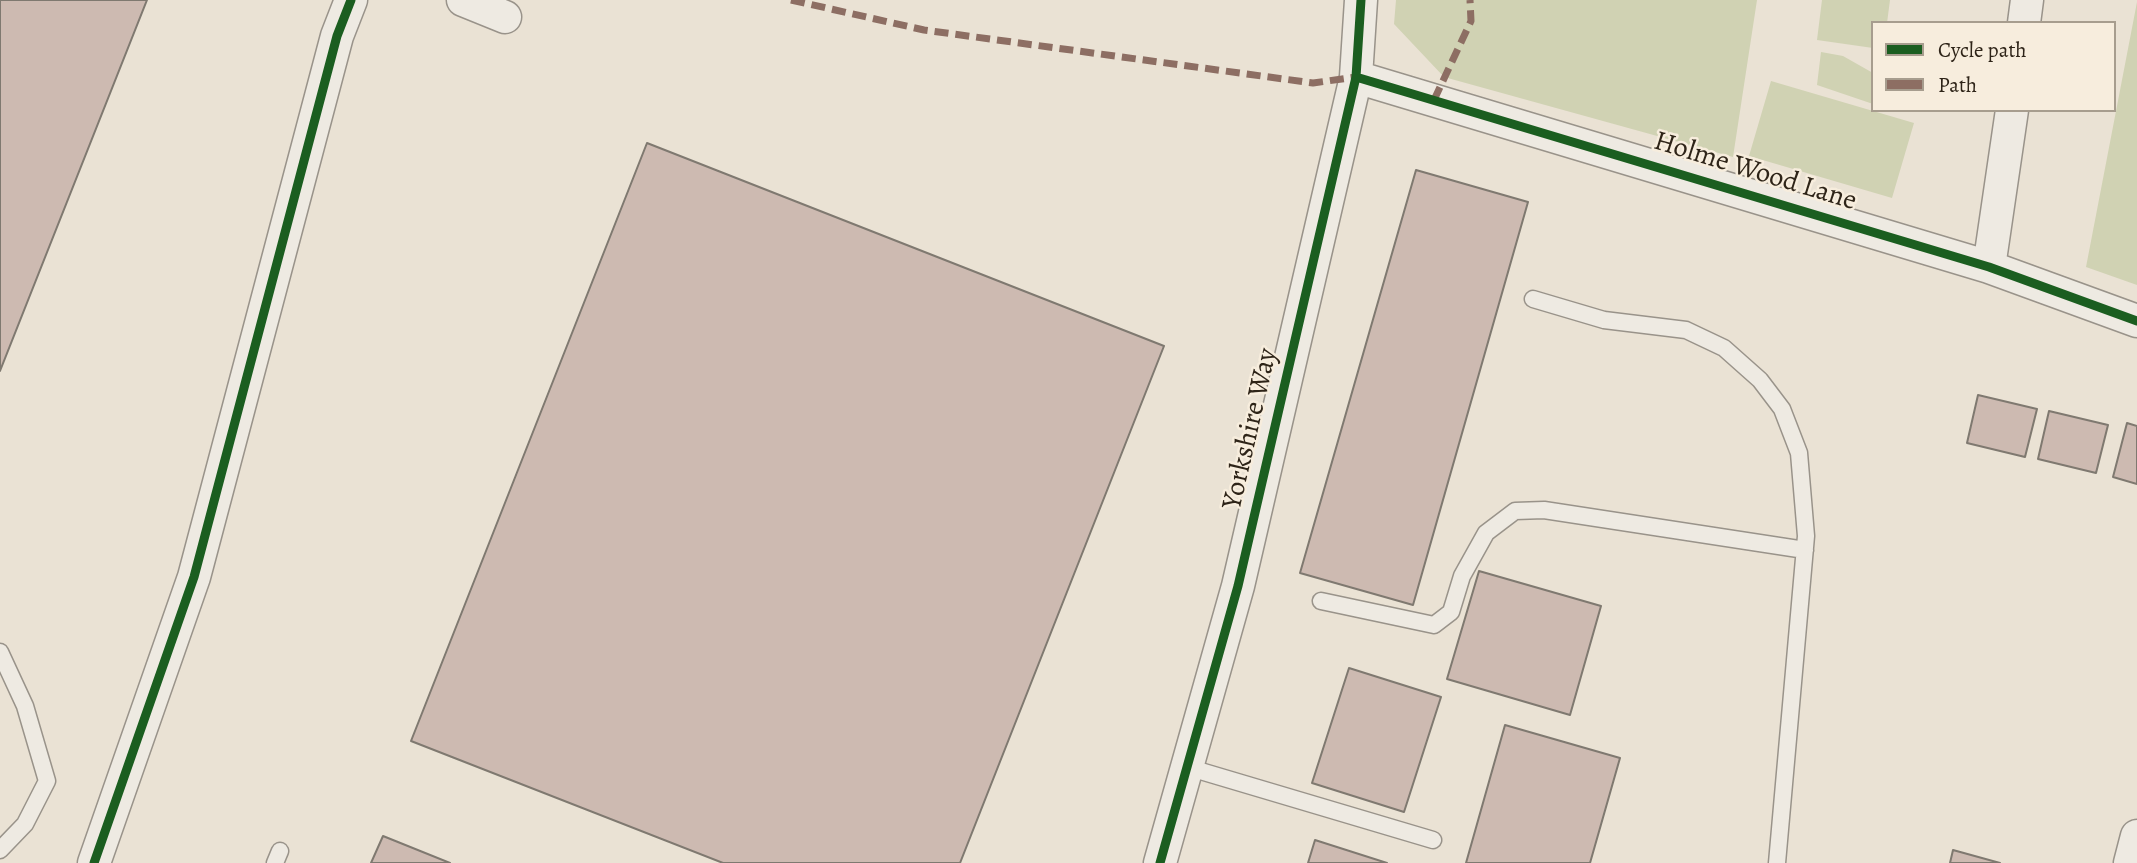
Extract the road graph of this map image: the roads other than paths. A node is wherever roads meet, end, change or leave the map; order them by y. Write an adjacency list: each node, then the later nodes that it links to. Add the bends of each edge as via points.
1 (351, 0): 18 (street, via 337,36 194,577)
2 (463, 0): 5 (street)
3 (1361, 0): 7 (street, Yorkshire Way)
4 (2027, 0): 6 (street)
5 (505, 17)
6 (2024, 21)
7 (1356, 76): 9 (street, Holme Wood Lane); 15 (street, Yorkshire Way, via 1238,586)
8 (2011, 112): 9 (street)
9 (1989, 267): 11 (street, Holme Wood Lane)
10 (1533, 299): 12 (lane, via 1604,320 1686,330 1724,348 1760,380 1782,409 1799,453)
11 (2137, 321)
12 (1805, 550): 13 (lane, via 1544,510 1515,511 1486,533 1462,576 1451,612 1434,625); 20 (lane)
13 (1321, 601)
14 (0, 652): 17 (lane, via 24,706 47,781 25,824)
15 (1187, 767): 16 (lane); 19 (street, Yorkshire Way)
16 (1433, 840)
17 (0, 850)
18 (94, 863)
19 (1160, 863)
20 (1777, 863)

